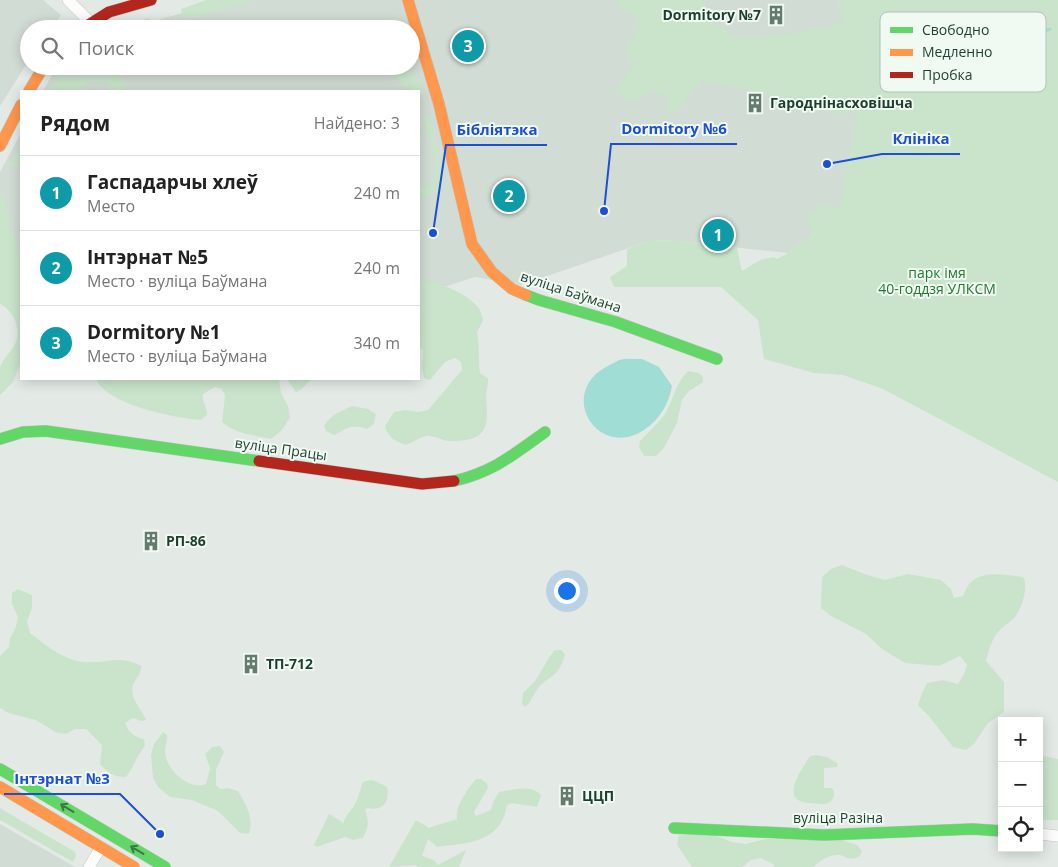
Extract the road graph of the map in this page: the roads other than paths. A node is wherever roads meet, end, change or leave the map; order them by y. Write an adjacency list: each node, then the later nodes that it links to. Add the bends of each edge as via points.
1 (68, 0): 4 (street)
2 (151, 0): 5 (street, via 109,12)
3 (408, 0): 6 (street, вуліца Баўмана)
4 (82, 20)
5 (96, 20)
6 (414, 20)
7 (420, 40): 12 (street, вуліца Баўмана, via 439,104 472,244 492,272 512,289 539,300 616,322)
8 (39, 75): 9 (street)
9 (30, 90)
10 (20, 108): 11 (street)
11 (0, 146)
12 (717, 358)
13 (545, 432): 14 (street, вуліца Працы, via 501,464 438,484 46,431 23,432)
14 (0, 439)
15 (0, 769): 24 (street, one-way to 15)
16 (0, 787): 21 (street)
17 (674, 828): 18 (street, вуліца Разіна, via 824,835)
18 (998, 831)
19 (1043, 834): 20 (street)
20 (1058, 836)
21 (100, 847): 22 (street); 23 (street)
22 (89, 867)
23 (134, 867)
24 (166, 867)

